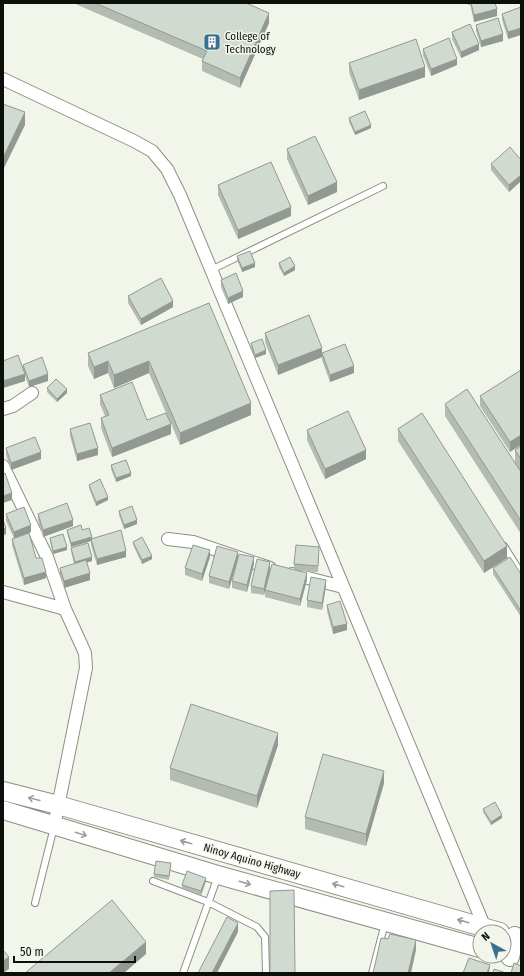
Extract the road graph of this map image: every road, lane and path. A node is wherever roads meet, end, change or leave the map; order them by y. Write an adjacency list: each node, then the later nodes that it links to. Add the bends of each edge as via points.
1 (3, 79): 3 (street, via 134,140 152,151 168,169)
2 (383, 186): 3 (lane)
3 (211, 270): 10 (street)
4 (32, 393): 5 (street, via 13,406)
5 (3, 409)
6 (3, 466): 12 (street, via 47,557)
7 (168, 539): 10 (street, via 194,542 309,580)
8 (500, 539): 9 (lane)
9 (521, 573)
10 (343, 587): 24 (street)
11 (3, 592): 12 (street)
12 (64, 609): 14 (street, via 85,653 86,668)
13 (3, 791): 14 (main road, Ninoy Aquino Highway, one-way to 13)
14 (58, 805): 16 (street); 21 (main road, Ninoy Aquino Highway, one-way to 14)
15 (3, 810): 16 (main road, Ninoy Aquino Highway)
16 (54, 826): 17 (main road, Ninoy Aquino Highway, one-way to 17); 20 (lane)
17 (218, 875): 19 (lane); 22 (main road, Ninoy Aquino Highway, one-way to 22)
18 (153, 881): 19 (lane)
19 (208, 902): 27 (lane); 28 (lane, via 257,927 265,937)
20 (35, 903)
21 (409, 906): 23 (main road, Ninoy Aquino Highway, one-way to 21); 25 (main road)
22 (385, 923): 25 (main road, Ninoy Aquino Highway); 29 (lane)
23 (473, 924)
24 (501, 924)
25 (403, 928): 26 (main road, Ninoy Aquino Highway)
26 (472, 946)
27 (183, 973)
28 (266, 973)
29 (372, 973)

